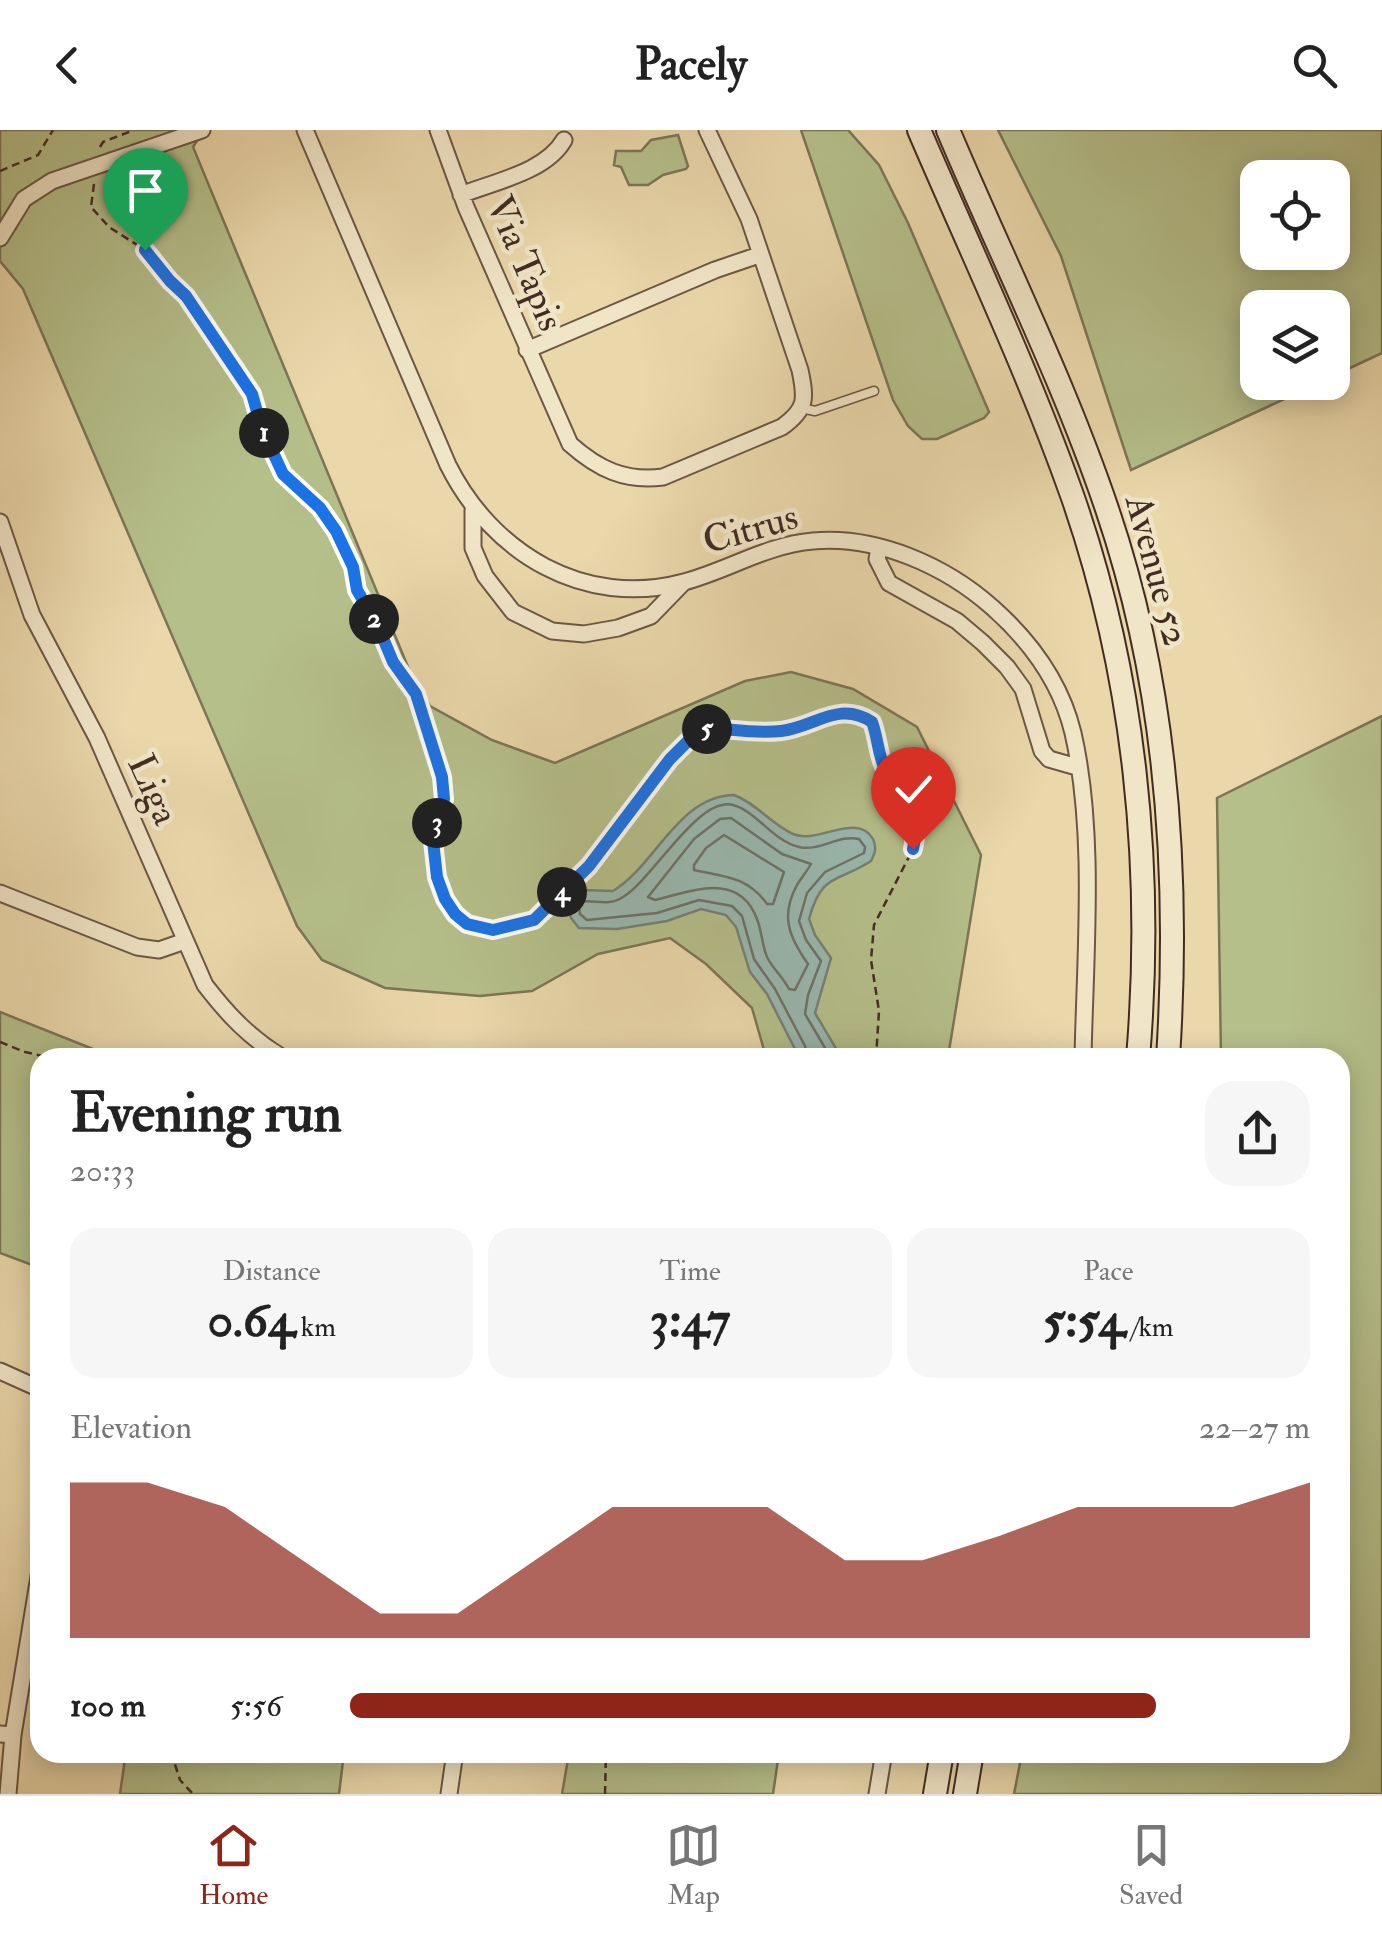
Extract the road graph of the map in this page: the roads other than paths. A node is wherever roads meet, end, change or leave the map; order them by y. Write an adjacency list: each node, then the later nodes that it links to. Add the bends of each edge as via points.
1 (202, 130): 9 (street, via 52,181 24,199)
2 (305, 130): 14 (street, Citrus, via 448,465)
3 (438, 130): 8 (street, Via Tapis)
4 (707, 130): 10 (street)
5 (919, 130): 23 (main road, Avenue 52, via 1072,497 1114,646 1141,833)
6 (948, 131): 24 (main road, Avenue 52, via 1073,415 1134,599 1167,789 1174,893)
7 (564, 140): 8 (street, via 546,160)
8 (461, 195): 11 (street, Via Tapis)
9 (0, 238)
10 (759, 255): 11 (street); 13 (street, via 800,370)
11 (528, 350): 13 (street, Via Tapis, via 570,444 617,475 663,477 782,426)
12 (874, 391): 13 (lane)
13 (800, 411)
14 (474, 510): 17 (street, Citrus, via 508,545 546,569 635,588); 17 (street, via 473,548 485,576 513,612 552,631 584,634 651,616)
15 (0, 522): 20 (street, Liga, via 32,615 97,738)
16 (879, 547): 17 (street, Citrus, via 816,540 771,548); 18 (street, Citrus, via 975,592 1018,630 1048,672 1072,731); 18 (street, via 877,560 888,583 957,622 1008,667 1023,689 1042,750 1057,764)
17 (684, 582)
18 (1078, 768): 22 (street, Citrus, via 1086,912)
19 (0, 893): 20 (street, via 137,946 158,950)
20 (185, 941): 21 (street, Liga, via 205,986)
21 (267, 1048)
22 (1083, 1048)
23 (1138, 1048)
24 (1168, 1048)
25 (0, 1371): 26 (street)
26 (30, 1384)
27 (30, 1619): 28 (street)
28 (6, 1735): 33 (street)
29 (453, 1763): 34 (street)
30 (882, 1763): 35 (street)
31 (940, 1763): 36 (main road)
32 (970, 1763): 37 (main road)
33 (8, 1794)
34 (449, 1794)
35 (877, 1794)
36 (934, 1794)
37 (966, 1794)

